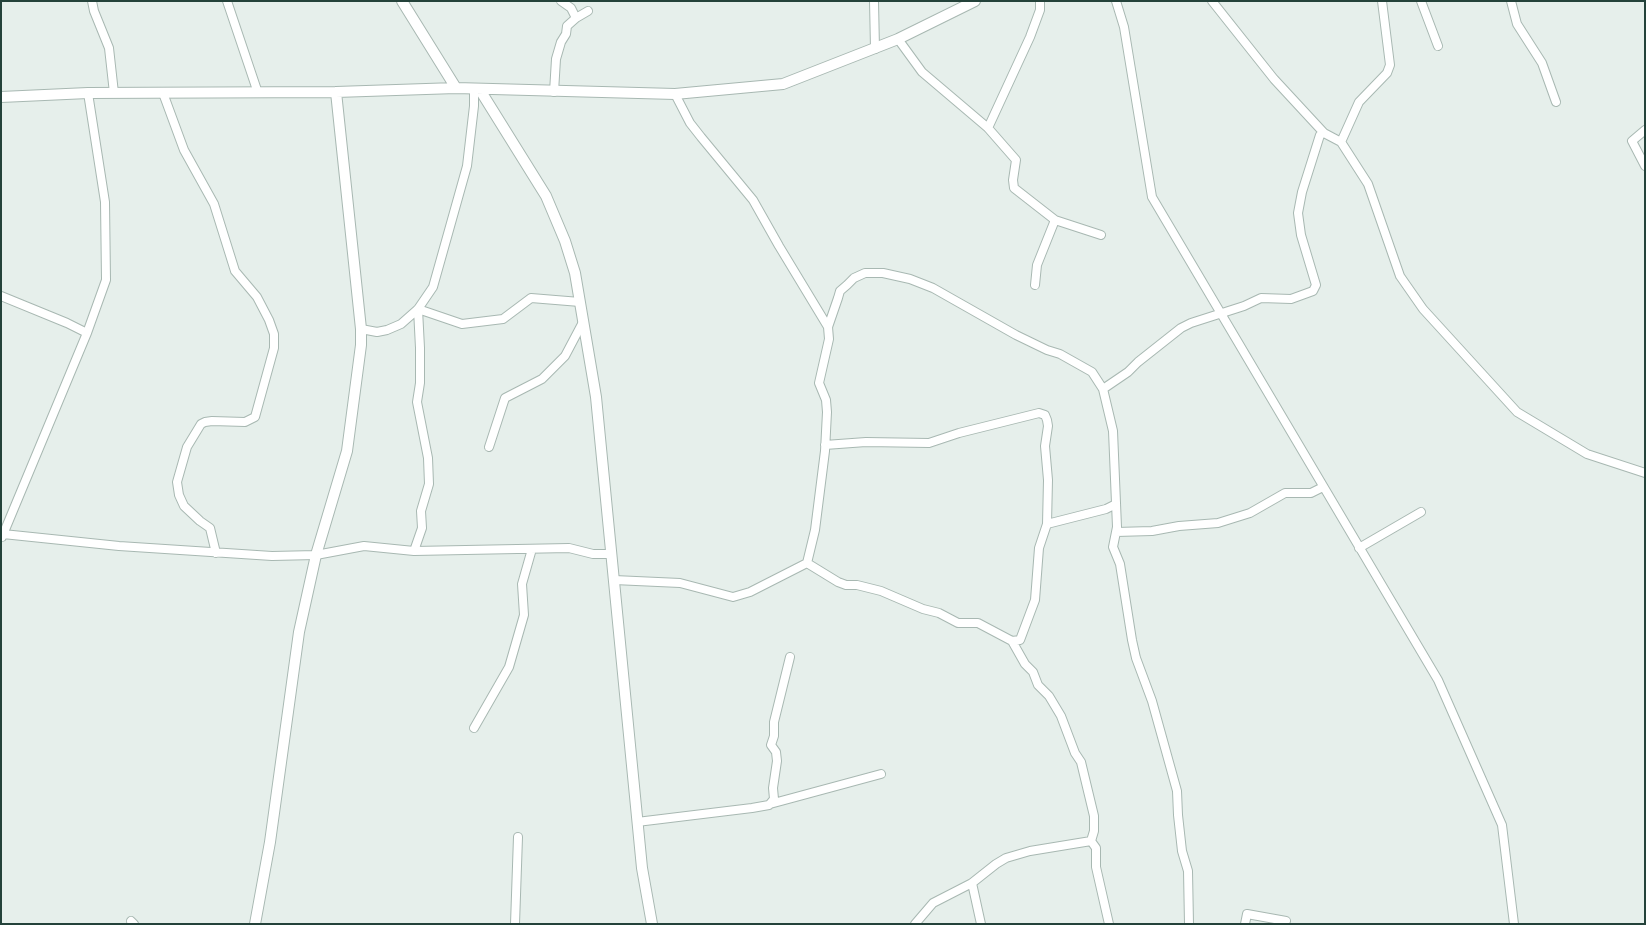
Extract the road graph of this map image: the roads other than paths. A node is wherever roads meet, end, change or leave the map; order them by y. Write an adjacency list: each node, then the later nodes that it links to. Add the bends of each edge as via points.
1 (92, 1): 22 (street, via 109,48)
2 (227, 1): 24 (street)
3 (402, 1): 18 (street)
4 (561, 1): 14 (street, via 571,8)
5 (874, 1): 17 (street)
6 (975, 1): 15 (street)
7 (1040, 1): 29 (street, via 1040,10 1030,37)
8 (1116, 1): 40 (street, via 1124,27 1152,197)
9 (1212, 1): 31 (street, via 1274,79)
10 (1382, 1): 32 (street, via 1390,65 1387,73 1359,102)
11 (1421, 1): 16 (street)
12 (1511, 1): 28 (street, via 1517,24 1542,63)
13 (588, 11): 14 (street)
14 (576, 18): 21 (street, via 568,26 561,42 556,59)
15 (898, 39): 17 (street); 29 (street, via 922,72)
16 (1438, 46)
17 (875, 49): 26 (street, via 783,84)
18 (456, 88): 19 (street); 20 (street)
19 (477, 89): 21 (street); 38 (street, via 546,196 576,273); 39 (street, via 466,166 433,287)
20 (336, 92): 24 (street); 43 (street)
21 (554, 92): 26 (street)
22 (114, 93): 23 (street); 25 (street)
23 (163, 93): 24 (street); 58 (street, via 184,150 214,204 235,271 257,297 274,334 274,348 255,417 245,422 212,421 201,424 187,447 177,482 184,506 210,528)
24 (258, 93)
25 (88, 94): 27 (street); 44 (street, via 105,202 106,280)
26 (675, 94): 42 (street, via 701,138 753,200)
27 (1, 97)
28 (1556, 102)
29 (988, 128): 34 (street, via 1016,160 1014,188)
30 (1645, 130): 33 (street, via 1632,141)
31 (1324, 133): 32 (street); 40 (street, via 1320,134 1298,213 1301,235 1316,285 1313,291 1291,299 1261,298)
32 (1342, 142): 48 (street, via 1368,184 1400,276 1423,309 1506,401 1517,412 1587,454)
33 (1645, 166)
34 (1055, 220): 35 (street); 36 (street, via 1037,265)
35 (1101, 235)
36 (1034, 285)
37 (1, 296): 44 (street)
38 (580, 302): 39 (street, via 531,298 503,319 462,324); 41 (street)
39 (418, 309): 43 (street, via 400,324 387,330 377,332); 57 (street, via 420,383 417,402 428,458 429,484 421,511 422,528)
40 (1221, 314): 45 (street, via 1181,328 1128,372); 49 (street)
41 (583, 322): 47 (street, via 565,356 542,379 505,398); 59 (street, via 596,397)
42 (828, 327): 45 (street, via 840,291 854,278 865,273 883,273 910,279 933,288 1016,335 1060,354 1092,372); 46 (street, via 829,340 819,384 826,400)
43 (361, 329): 60 (street, via 347,451)
44 (87, 333): 54 (street)
45 (1103, 389): 50 (street, via 1113,431)
46 (825, 445): 52 (street, via 866,442 929,443 1039,412 1045,416 1048,426 1045,446 1048,480); 61 (street, via 815,530)
47 (489, 448)
48 (1645, 473)
49 (1323, 487): 53 (street, via 1311,493 1284,493 1233,520 1152,531); 55 (street)
50 (1116, 504): 52 (street, via 1106,509); 53 (street)
51 (1421, 512): 55 (street)
52 (1047, 524): 63 (street, via 1039,548 1035,600 1020,640)
53 (1116, 532): 79 (street, via 1113,547 1120,564 1136,658 1152,701 1177,791 1182,851 1188,871)
54 (2, 536): 58 (street)
55 (1359, 548): 81 (street, via 1438,680 1502,825)
56 (532, 549): 57 (street); 59 (street, via 569,548 593,554); 65 (street, via 522,584 524,615 509,667)
57 (414, 551): 60 (street, via 364,546)
58 (216, 553): 60 (street)
59 (611, 554): 62 (street)
60 (316, 555): 73 (street, via 299,632 270,842)
61 (807, 563): 62 (street, via 750,592 733,597 680,583); 63 (street, via 838,582 881,591 958,623 978,624)
62 (614, 580): 68 (street)
63 (1012, 641): 70 (street, via 1025,664 1033,672 1038,685 1049,696 1061,716 1081,762 1094,816)
64 (790, 657): 67 (street, via 774,722 771,746 776,752 777,761 774,799)
65 (474, 728)
66 (881, 774): 67 (street)
67 (769, 805): 68 (street)
68 (637, 822): 75 (street)
69 (518, 837): 74 (street)
70 (1091, 841): 71 (street, via 1006,858); 78 (street, via 1096,848 1096,868)
71 (972, 883): 76 (street, via 933,903); 77 (street)
72 (1286, 921): 80 (street, via 1247,914)
73 (255, 924)
74 (515, 924)
75 (652, 924)
76 (915, 924)
77 (981, 924)
78 (1109, 924)
79 (1189, 924)
80 (1245, 924)
81 (1514, 924)

